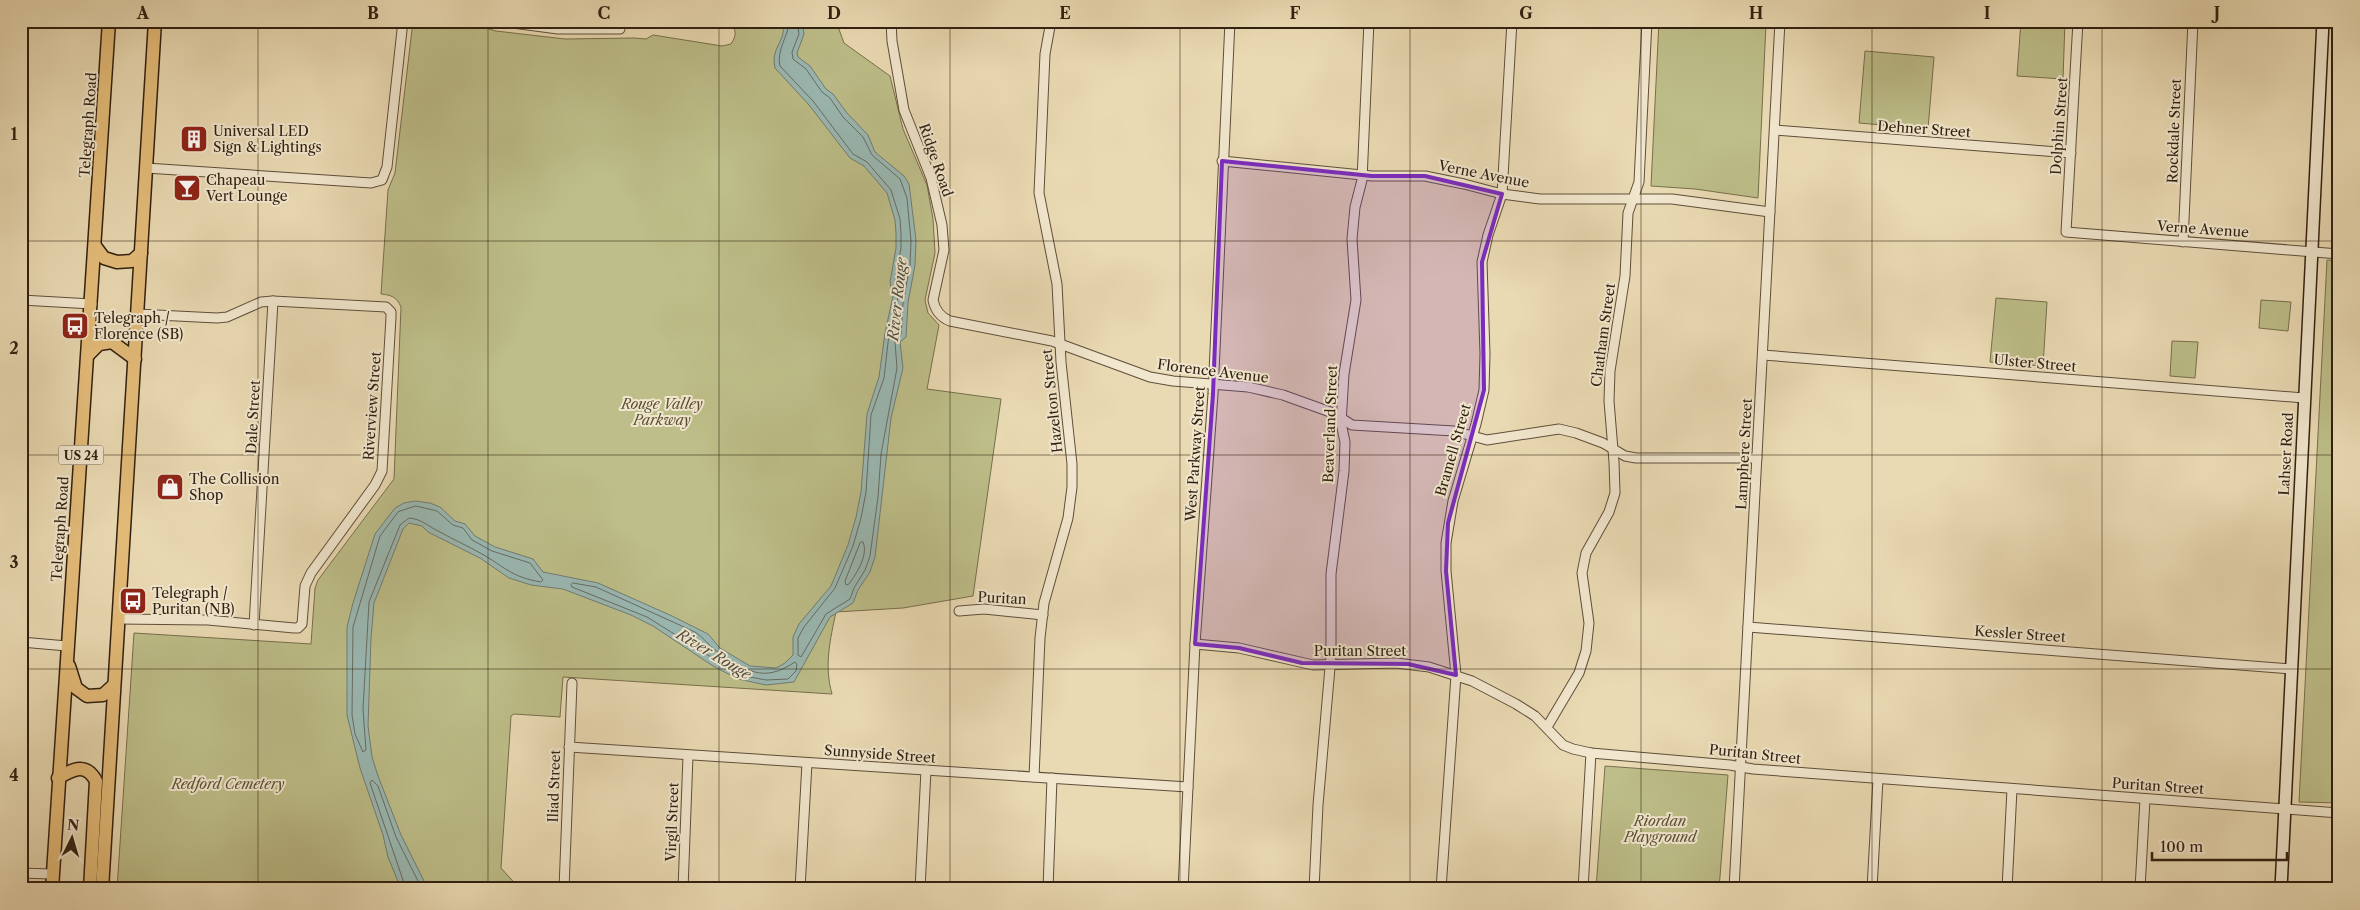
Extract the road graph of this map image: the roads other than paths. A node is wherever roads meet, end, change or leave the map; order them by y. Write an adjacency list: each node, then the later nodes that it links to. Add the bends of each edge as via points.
1 (109, 21): 26 (main road, Telegraph Road / US 24)
2 (155, 21): 19 (main road)
3 (403, 21): 19 (street, via 387,167 382,180 371,183)
4 (496, 21): 15 (street, via 558,29)
5 (891, 21): 33 (street, Ridge Road, via 904,110 930,178 942,226 944,250 934,294)
6 (1051, 21): 35 (street, Hazelton Street, via 1045,54 1039,193 1057,284)
7 (1230, 21): 18 (street, West Parkway Street)
8 (1369, 21): 20 (street, Beaverland Street)
9 (1512, 21): 21 (street, Bramell Street)
10 (1647, 21): 22 (street, Chatham Street, via 1639,182)
11 (1780, 21): 16 (street, Lamphere Street)
12 (2078, 21): 17 (street, Dolphin Street)
13 (2193, 21): 25 (street, Rockdale Street)
14 (2323, 21): 27 (main road, Lahser Road)
15 (620, 29)
16 (1775, 130): 17 (street, Dehner Street); 23 (street, Lamphere Street)
17 (2071, 153): 24 (street, Dolphin Street)
18 (1222, 161): 20 (street, Verne Avenue); 39 (street, West Parkway Street)
19 (146, 168): 28 (main road)
20 (1362, 174): 21 (street, Verne Avenue, via 1424,176); 41 (street, Beaverland Street, via 1352,228 1356,300 1344,374)
21 (1502, 194): 22 (street, Verne Avenue, via 1540,198); 42 (street, Bramell Street, via 1482,262 1484,390)
22 (1634, 199): 23 (street, Verne Avenue, via 1672,199); 43 (street, Chatham Street, via 1628,213 1625,276 1610,371)
23 (1770, 212): 37 (street, Lamphere Street)
24 (2066, 232): 25 (street, Verne Avenue)
25 (2183, 242): 27 (street, Verne Avenue)
26 (95, 246): 28 (main road, via 104,258 111,261 132,262); 32 (main road, Telegraph Road / US 24)
27 (2312, 252): 29 (street, Verne Avenue); 40 (main road, Lahser Road)
28 (141, 253): 34 (main road)
29 (2339, 254)
30 (21, 300): 32 (street)
31 (274, 301): 34 (street, via 261,302 217,318); 48 (street, Dale Street); 48 (street, Riverview Street, via 381,306 389,308 392,317 382,471 311,573 305,586 303,620 298,628)
32 (92, 304): 36 (main road, Telegraph Road / US 24)
33 (935, 307): 35 (street, Florence Avenue, via 950,321)
34 (137, 314): 38 (main road)
35 (1060, 344): 39 (street, Florence Avenue, via 1150,377); 46 (street, Hazelton Street, via 1072,487 1068,518)
36 (88, 354): 38 (main road, via 99,344 112,342); 52 (main road, Telegraph Road / US 24)
37 (1763, 355): 40 (street, Ulster Street); 44 (street, Lamphere Street)
38 (135, 359): 47 (main road)
39 (1213, 384): 41 (street, Florence Avenue, via 1283,395); 51 (street, West Parkway Street)
40 (2304, 398): 54 (main road, Lahser Road)
41 (1341, 419): 42 (street, Florence Avenue, via 1352,425 1454,431); 53 (street, Beaverland Street, via 1345,442 1344,471 1331,574)
42 (1473, 436): 43 (street, Florence Avenue, via 1487,440 1559,430 1576,433); 55 (street, Bramell Street, via 1453,500 1446,543)
43 (1613, 448): 44 (street, Florence Avenue, via 1625,456 1649,459); 58 (street, Chatham Street, via 1614,493 1609,512 1589,546 1582,573 1589,623 1586,651 1579,673)
44 (1757, 458): 49 (street, Lamphere Street)
45 (959, 611): 46 (street, Puritan)
46 (1042, 615): 65 (street, Hazelton Street)
47 (118, 619): 48 (street, via 208,620); 57 (main road)
48 (254, 625)
49 (1748, 627): 54 (street, Kessler Street); 63 (street, Lamphere Street)
50 (21, 642): 52 (street)
51 (1195, 644): 53 (street, Puritan Street, via 1239,648); 69 (street, West Parkway Street)
52 (67, 650): 57 (main road, via 71,677 81,694 97,697); 66 (main road, Telegraph Road / US 24)
53 (1329, 666): 55 (street, Puritan Street, via 1408,664); 85 (street, Beaverland Street)
54 (2290, 668): 72 (main road, Lahser Road)
55 (1456, 675): 58 (street, Puritan Street, via 1516,704); 86 (street, Bramell Street)
56 (572, 683): 59 (street, Iliad Street)
57 (114, 685): 78 (main road)
58 (1547, 727): 60 (street, Puritan Street, via 1563,745)
59 (569, 747): 61 (street, Sunnyside Street); 79 (street, Iliad Street)
60 (1591, 753): 63 (street, Puritan Street); 87 (street)
61 (688, 756): 62 (street, Sunnyside Street); 80 (street, Virgil Street)
62 (807, 763): 64 (street, Sunnyside Street); 81 (street)
63 (1741, 767): 68 (street, Puritan Street); 88 (street, Lamphere Street)
64 (926, 770): 65 (street, Sunnyside Street); 82 (street)
65 (1034, 777): 67 (street, Sunnyside Street)
66 (58, 778): 75 (main road, Telegraph Road / US 24); 77 (main road, via 74,769 83,769 96,781)
67 (1052, 778): 69 (street, Sunnyside Street); 83 (street)
68 (1878, 779): 70 (street, Puritan Street); 89 (street)
69 (1188, 787): 84 (street, West Parkway Street)
70 (2012, 789): 71 (street, Puritan Street); 90 (street)
71 (2145, 799): 72 (street, Puritan Street); 91 (street)
72 (2285, 809): 73 (street, Puritan Street); 92 (main road, Lahser Road)
73 (2339, 813)
74 (21, 873): 75 (street)
75 (51, 874): 76 (main road, Telegraph Road / US 24)
76 (52, 889)
77 (90, 889)
78 (102, 889)
79 (564, 889)
80 (683, 889)
81 (800, 889)
82 (920, 889)
83 (1048, 889)
84 (1183, 889)
85 (1314, 889)
86 (1441, 889)
87 (1583, 889)
88 (1734, 889)
89 (1872, 889)
90 (2007, 889)
91 (2140, 889)
92 (2281, 889)

